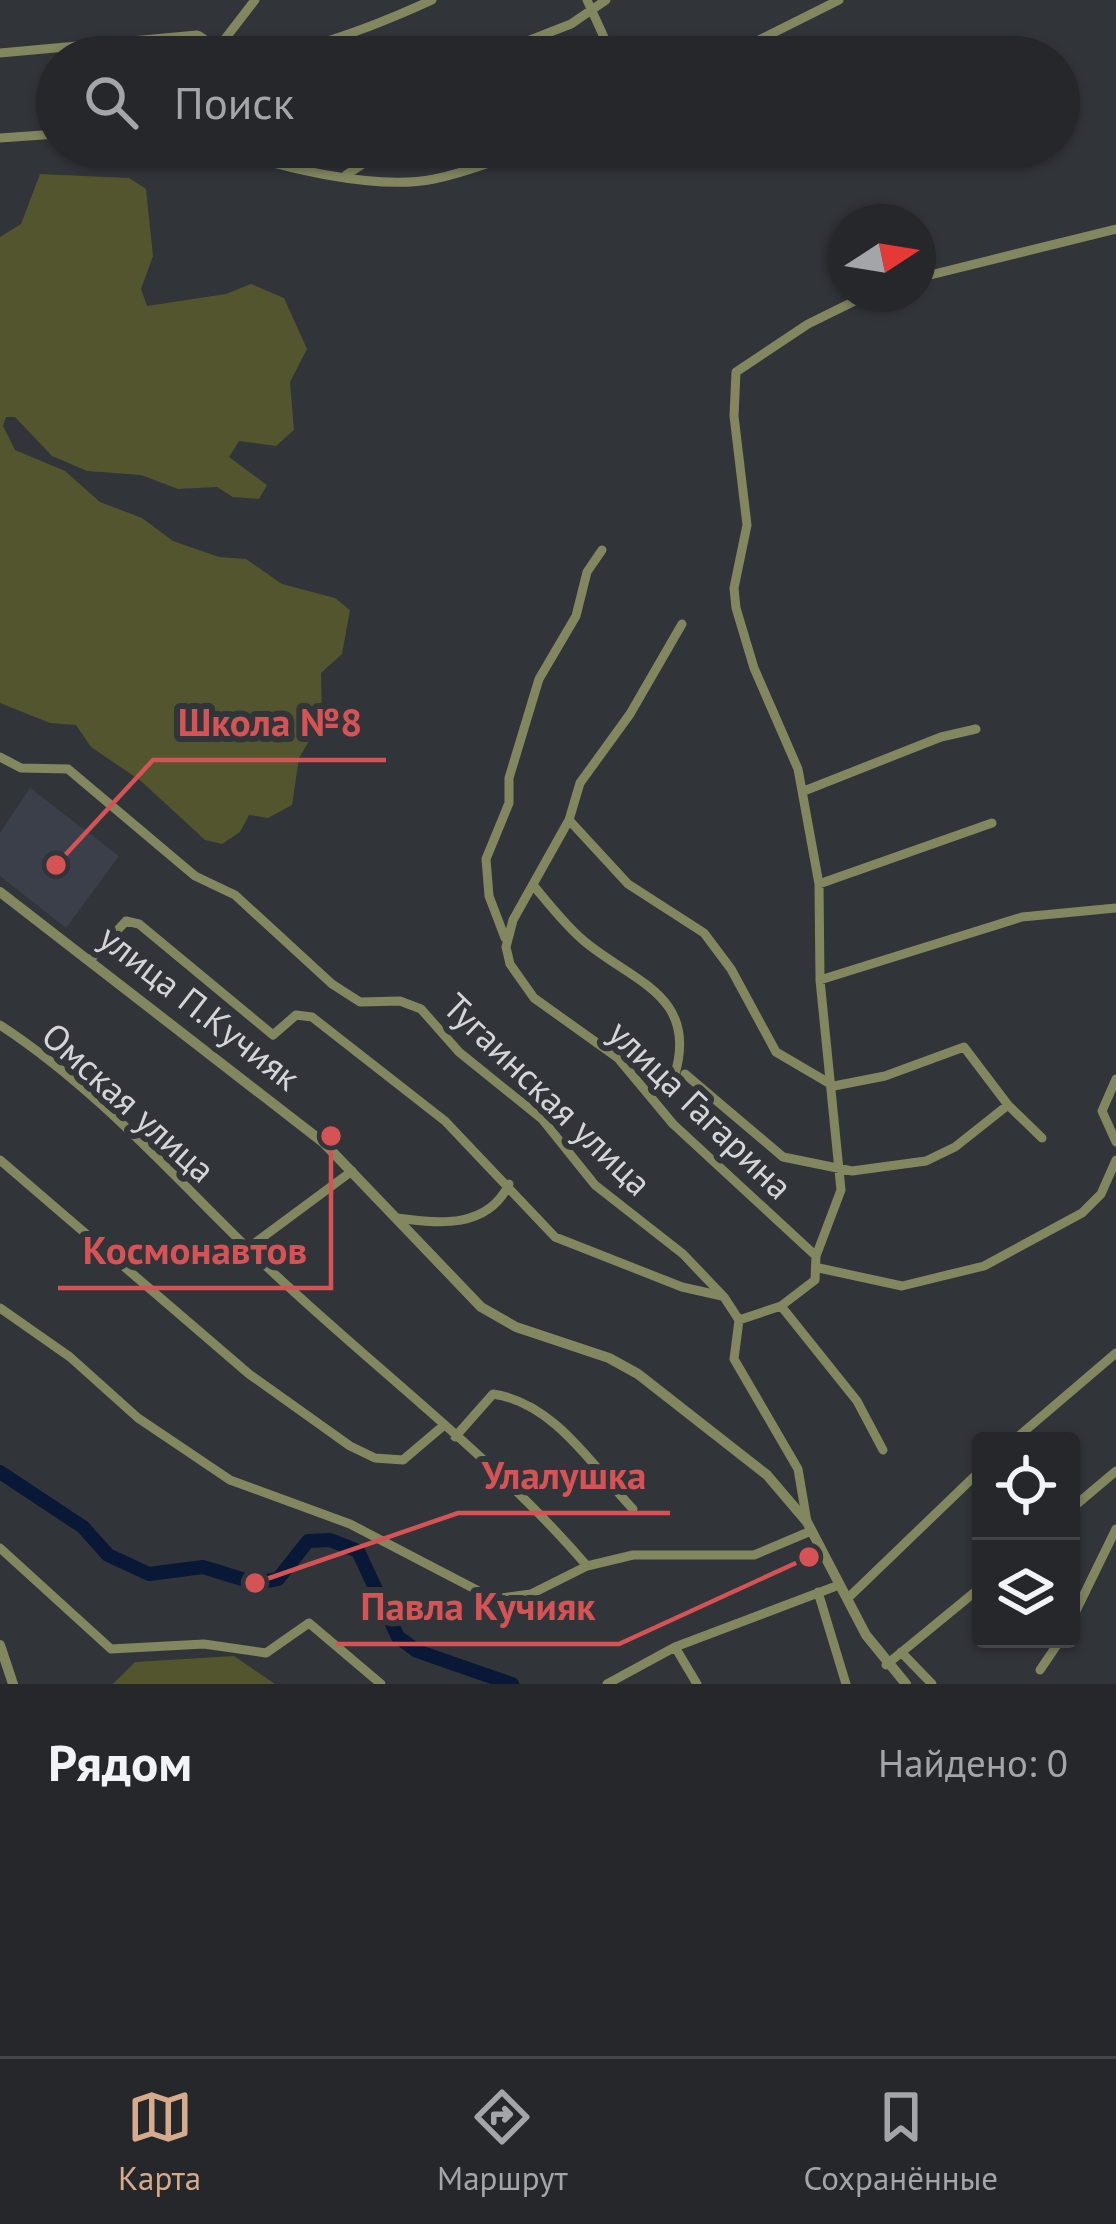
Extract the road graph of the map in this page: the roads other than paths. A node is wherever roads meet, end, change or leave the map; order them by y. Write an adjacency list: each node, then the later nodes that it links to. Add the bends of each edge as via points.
1 (255, 0): 7 (street)
2 (432, 0): 8 (street)
3 (587, 0): 6 (street)
4 (606, 0): 6 (street)
5 (839, 0): 11 (street)
6 (595, 11): 9 (street); 10 (street)
7 (227, 36)
8 (335, 36)
9 (536, 36)
10 (605, 36)
11 (767, 36)
12 (36, 50): 13 (street)
13 (0, 53)
14 (36, 135): 15 (street)
15 (0, 138)
16 (297, 168): 19 (street)
17 (357, 168): 19 (street)
18 (472, 168): 19 (street, via 432,180)
19 (346, 175)
20 (1116, 229): 21 (street)
21 (936, 274)
22 (834, 312): 27 (street, via 736,372 747,525 736,608)
23 (602, 550): 34 (street, улица Гагарина, via 532,696 509,803 485,859)
24 (682, 624): 28 (street, via 580,783)
25 (976, 729): 27 (street)
26 (0, 758): 51 (street, Тугаинская улица, via 21,768 68,770 195,876 235,895 303,962 360,1002 421,1009 459,1052 542,1119 595,1185)
27 (804, 791): 30 (street)
28 (569, 820): 31 (street); 39 (street, via 628,884 704,933 776,1052)
29 (992, 823): 30 (street)
30 (819, 884): 36 (street)
31 (533, 885): 34 (street); 45 (street, via 584,941 671,1007 681,1028 680,1074 783,1156)
32 (0, 892): 35 (street, улица П.Кучияк)
33 (1116, 908): 36 (street, via 1022,917)
34 (506, 938): 50 (street, улица Гагарина, via 510,964 534,998 618,1058 673,1124)
35 (91, 959): 46 (street, улица П.Кучияк); 47 (street, via 126,921 140,924 273,1035 296,1015 312,1018 445,1121)
36 (820, 980): 39 (street)
37 (0, 1025): 49 (street, Омская улица, via 150,1151)
38 (1116, 1079): 42 (street, via 1102,1111)
39 (834, 1086): 40 (street, via 964,1047); 45 (street)
40 (1008, 1105): 41 (street); 45 (street, via 926,1161)
41 (1042, 1138)
42 (1116, 1142)
43 (0, 1160): 56 (street, via 249,1374 350,1445 403,1460)
44 (1116, 1160): 50 (street, via 1082,1213 984,1266 902,1286)
45 (839, 1166): 50 (street, via 838,1210)
46 (352, 1171): 48 (street, улица П.Кучияк); 49 (street)
47 (509, 1184): 48 (street, via 502,1198 457,1223); 51 (street, via 555,1237)
48 (398, 1217): 64 (street, улица П.Кучияк, via 481,1307 638,1374 766,1475)
49 (248, 1248): 56 (street, Омская улица)
50 (818, 1262): 52 (street, via 814,1280)
51 (724, 1297): 54 (street, Тугаинская улица)
52 (781, 1306): 54 (street); 59 (street, via 857,1401)
53 (0, 1308): 67 (street, via 230,1480 350,1524 471,1591 512,1599)
54 (739, 1320): 64 (street, Тугаинская улица, via 734,1359 798,1469)
55 (1116, 1353): 57 (street)
56 (443, 1426): 58 (street, Омская улица)
57 (1024, 1432)
58 (455, 1437): 63 (street, via 493,1394 513,1399 570,1438); 67 (street, Омская улица)
59 (883, 1450)
60 (1116, 1471): 62 (street)
61 (972, 1479): 71 (street)
62 (1080, 1501)
63 (633, 1509)
64 (809, 1527): 67 (street, via 754,1556 659,1552); 68 (street, улица П.Кучияк)
65 (1116, 1529): 72 (street)
66 (0, 1548): 80 (street, via 111,1649 205,1644 266,1653 309,1623)
67 (587, 1566)
68 (839, 1586): 69 (street); 71 (street, улица П.Кучияк)
69 (818, 1592): 74 (street); 83 (street)
70 (972, 1594): 76 (street)
71 (847, 1599): 77 (street, улица П.Кучияк)
72 (1080, 1603)
73 (0, 1645): 79 (street)
74 (674, 1647): 81 (street); 82 (street)
75 (1055, 1648): 78 (street)
76 (902, 1652): 77 (street); 85 (street)
77 (886, 1665): 84 (street, улица П.Кучияк)
78 (1040, 1670)
79 (13, 1684)
80 (380, 1684)
81 (607, 1684)
82 (697, 1684)
83 (846, 1684)
84 (906, 1684)
85 (932, 1684)

